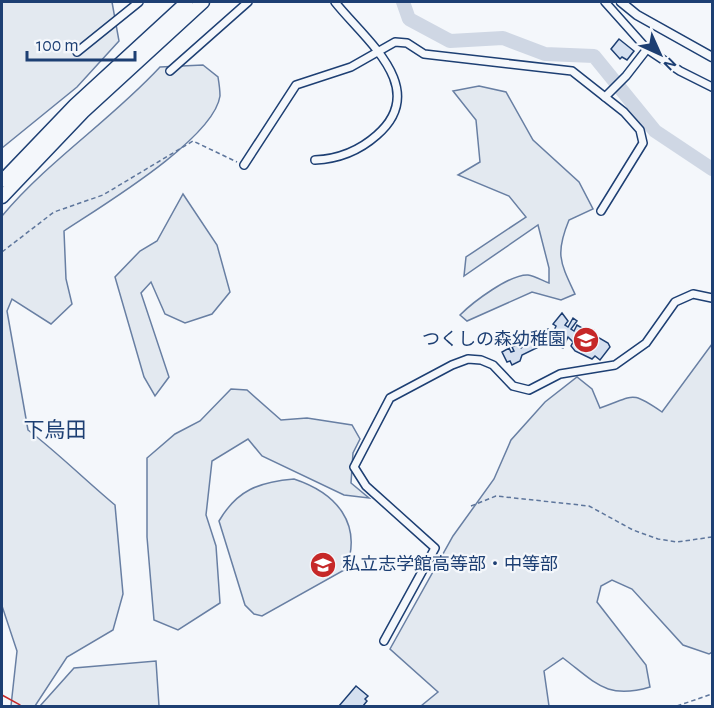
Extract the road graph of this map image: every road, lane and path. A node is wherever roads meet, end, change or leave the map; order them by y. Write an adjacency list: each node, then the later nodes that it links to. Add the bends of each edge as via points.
1 (139, 2): 10 (street)
2 (187, 2): 17 (highway, via 75,105)
3 (203, 2): 18 (highway, via 83,112)
4 (248, 2): 12 (street)
5 (335, 2): 9 (street)
6 (605, 2): 8 (street)
7 (621, 2): 11 (street)
8 (648, 49): 13 (street); 14 (street)
9 (380, 50): 14 (street, via 394,42 407,43 424,54 564,68); 15 (street, via 398,88 388,124 369,141 340,157); 16 (street, via 351,68 296,85)
10 (77, 52)
11 (712, 57)
12 (170, 71)
13 (712, 87)
14 (607, 95): 19 (street, via 640,130 643,143)
15 (315, 160)
16 (244, 165): 20 (path, via 193,141 104,195 54,212)
17 (2, 181)
18 (2, 198)
19 (601, 211)
20 (2, 252)
21 (712, 298): 24 (street, via 693,294 675,302 646,343 615,366 560,374 529,390 513,386 493,365 468,359 390,398 354,467 366,486 435,548)
22 (471, 506): 23 (path, via 496,496 589,506 633,531 658,538 677,542)
23 (712, 537)
24 (384, 641)
25 (712, 694): 26 (path)
26 (677, 706)

